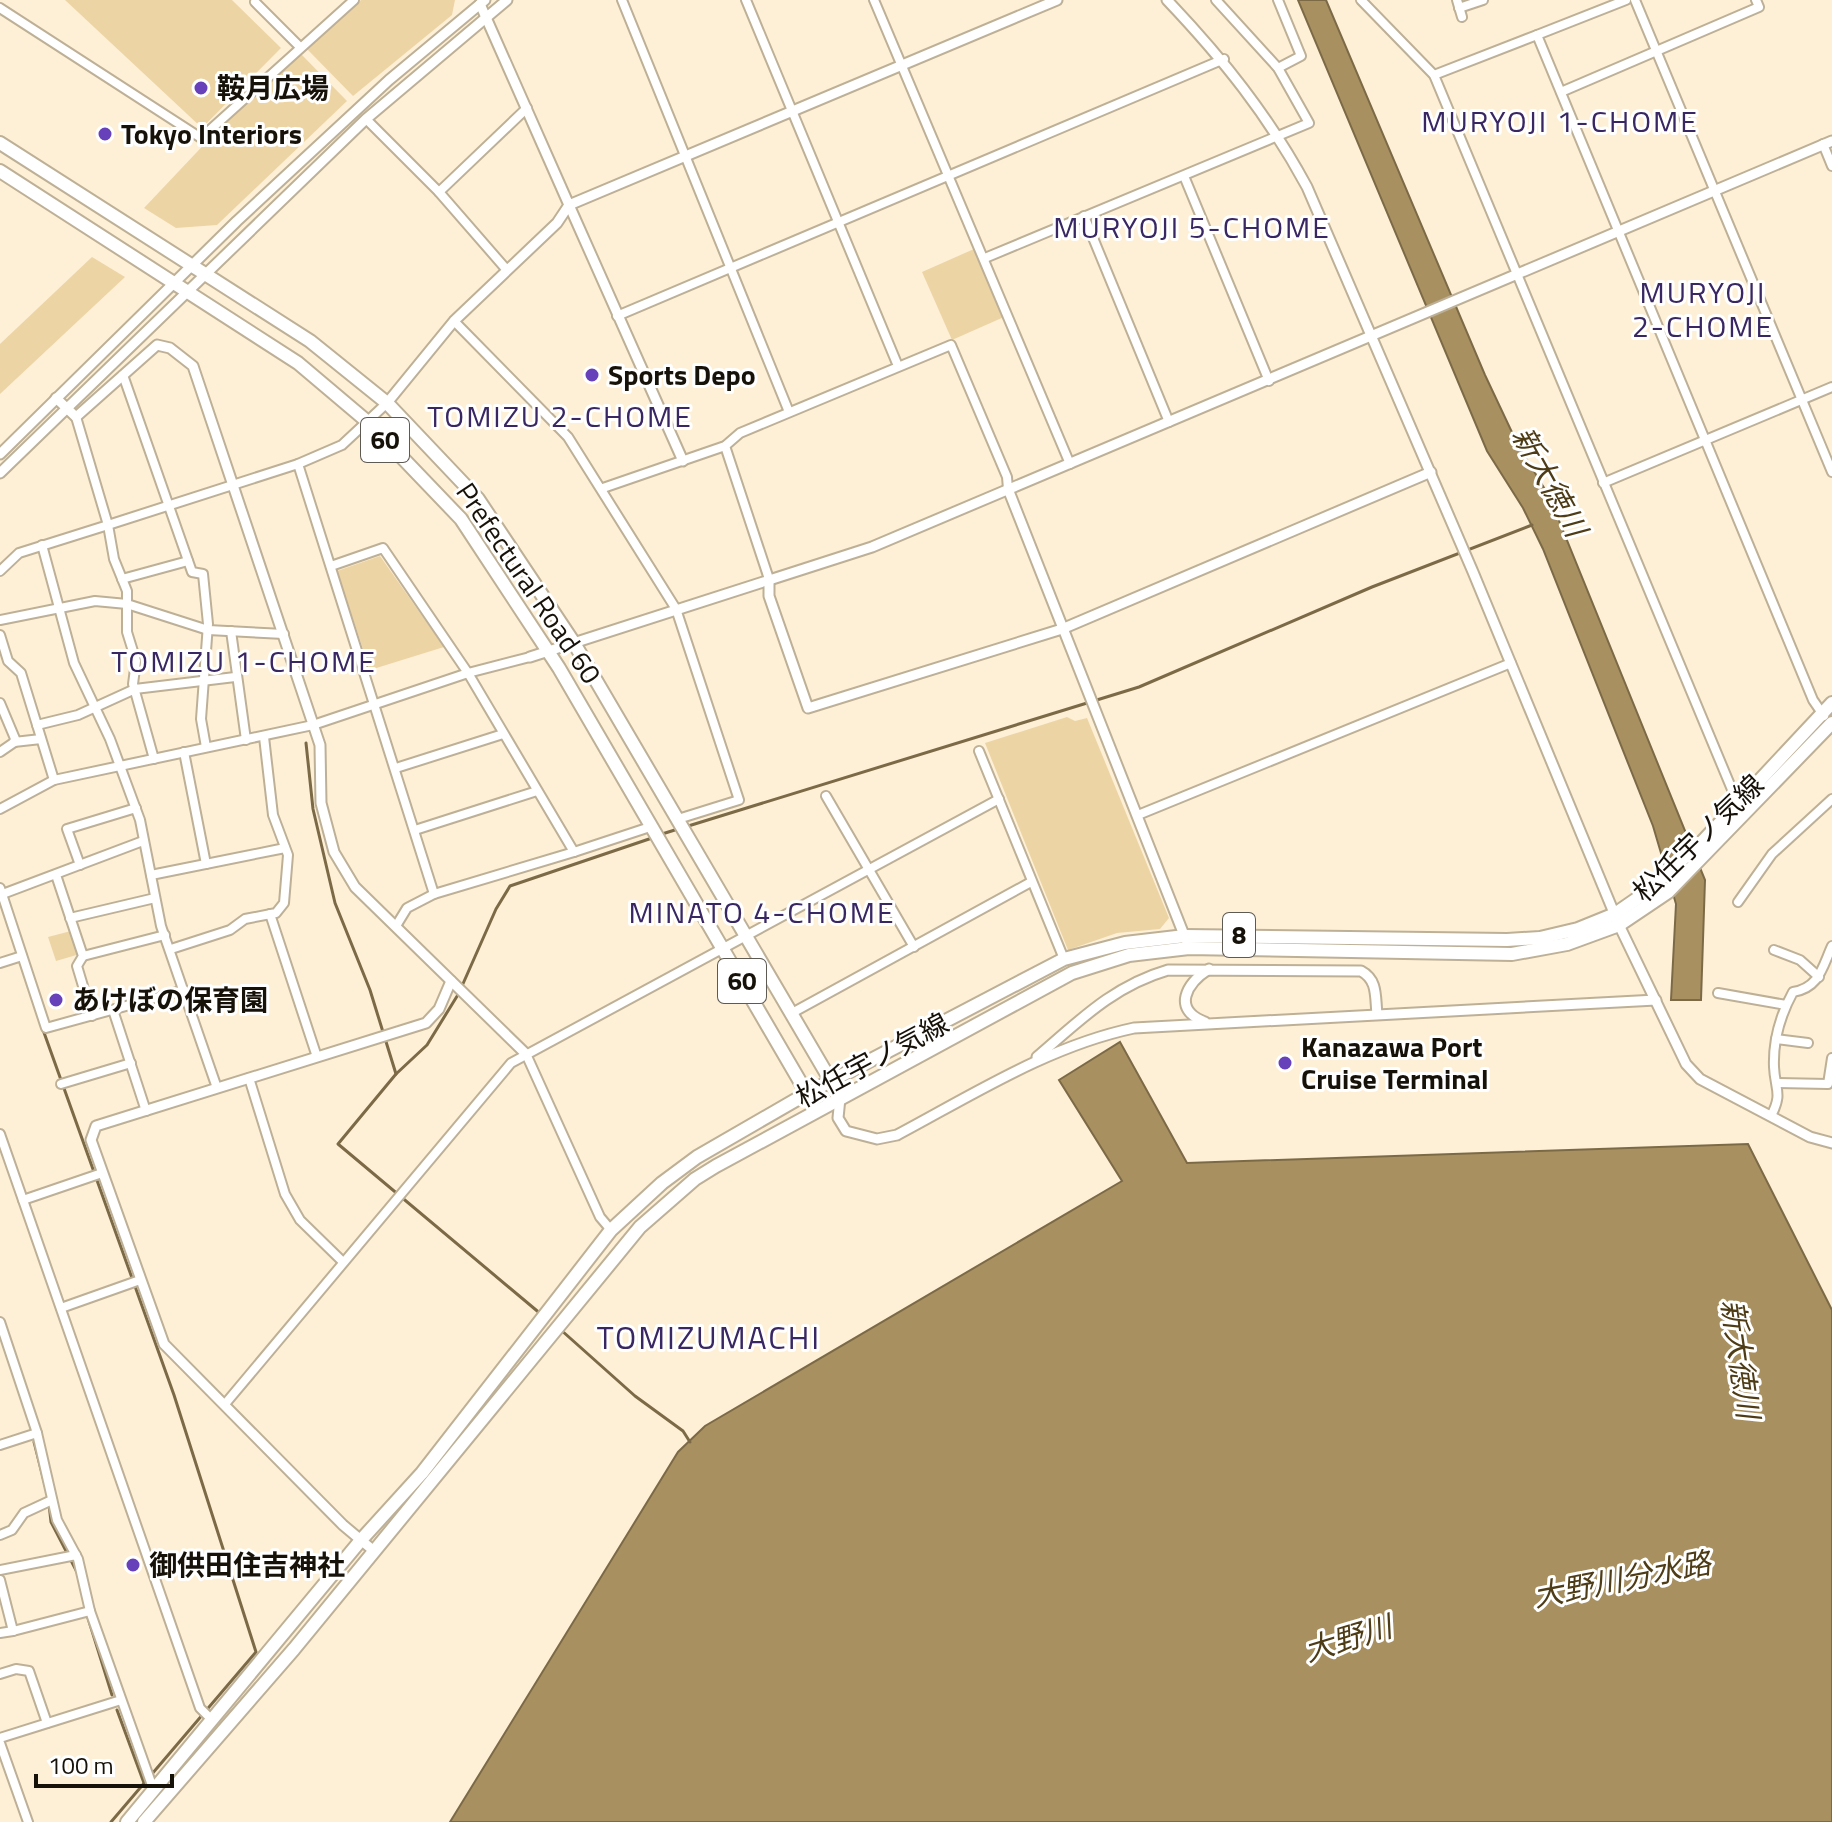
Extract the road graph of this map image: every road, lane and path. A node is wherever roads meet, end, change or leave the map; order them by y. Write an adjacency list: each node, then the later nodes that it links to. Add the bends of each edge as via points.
1 (354, 0): 21 (street)
2 (507, 0): 19 (street)
3 (622, 0): 34 (street)
4 (746, 0): 29 (street)
5 (874, 0): 24 (street)
6 (1057, 0): 24 (street)
7 (1167, 0): 23 (street)
8 (1216, 0): 25 (street)
9 (1278, 0): 25 (street, via 1301,56)
10 (1361, 0): 26 (street)
11 (1483, 0): 18 (street)
12 (1626, 0): 20 (street)
13 (1635, 0): 22 (street)
14 (1756, 0): 22 (street, via 1759,7)
15 (255, 1): 21 (street)
16 (481, 1): 19 (street); 46 (street)
17 (0, 8): 21 (street, via 201,138)
18 (1459, 8)
19 (486, 18): 28 (street); 30 (street)
20 (1537, 35): 26 (street); 27 (street)
21 (300, 47)
22 (1658, 50): 27 (street); 39 (street)
23 (1224, 59): 31 (street); 37 (street)
24 (903, 65): 29 (street); 37 (street)
25 (1278, 68): 31 (street, via 1309,123)
26 (1434, 75): 50 (street)
27 (1561, 92): 44 (street)
28 (527, 108): 40 (street); 41 (street)
29 (791, 113): 34 (street); 43 (street)
30 (366, 119): 40 (street); 49 (street)
31 (1280, 137): 38 (street); 55 (street)
32 (1828, 142): 35 (street); 39 (street)
33 (0, 143): 46 (main road, Prefectural Road 60 / 60)
34 (686, 158): 41 (street); 47 (street)
35 (1832, 166)
36 (0, 171): 51 (main road, Prefectural Road 60 / 60)
37 (949, 174): 43 (street); 45 (street)
38 (1184, 176): 42 (street); 58 (street)
39 (1714, 191): 44 (street); 61 (street)
40 (439, 192): 48 (street)
41 (569, 205): 48 (street, via 557,223); 53 (street)
42 (1084, 216): 45 (street); 66 (street)
43 (838, 221): 47 (street); 56 (street)
44 (1619, 231): 50 (street); 68 (street)
45 (985, 258): 73 (street)
46 (190, 266): 49 (main road, Prefectural Road 60 / 60); 51 (street)
47 (730, 268): 53 (street); 64 (street)
48 (506, 269): 54 (street)
49 (203, 274): 52 (street); 62 (main road, Prefectural Road 60 / 60, via 310,341)
50 (1516, 275): 55 (street); 77 (street)
51 (173, 283): 52 (main road, Prefectural Road 60 / 60); 60 (street)
52 (186, 291): 63 (street); 67 (main road, Prefectural Road 60 / 60, via 298,363)
53 (617, 316): 71 (street)
54 (454, 321): 62 (street); 79 (street, via 568,437)
55 (1373, 338): 58 (street); 74 (street)
56 (898, 366): 64 (street); 80 (street, via 951,345)
57 (123, 375): 65 (street); 78 (street, via 157,345 193,366); 81 (street)
58 (1269, 381): 66 (street)
59 (1832, 387): 61 (street)
60 (56, 398): 63 (street); 70 (street)
61 (1802, 400): 68 (street); 75 (street)
62 (387, 403): 67 (street); 98 (main road, Prefectural Road 60 / 60, via 478,499)
63 (66, 407): 65 (street); 76 (street)
64 (789, 412): 69 (street, via 740,433)
65 (76, 417): 82 (street)
66 (1169, 422): 73 (street)
67 (369, 423): 72 (street, via 342,445); 99 (main road, Prefectural Road 60 / 60, via 461,519)
68 (1708, 439): 77 (street); 112 (street)
69 (725, 446): 71 (street); 88 (street)
70 (0, 454)
71 (683, 461): 79 (street)
72 (298, 464): 78 (street); 85 (street)
73 (1070, 464): 80 (street)
74 (1431, 472): 93 (street); 101 (street)
75 (1832, 472)
76 (0, 473)
77 (1603, 483): 132 (street)
78 (233, 485): 81 (street); 96 (street)
79 (603, 488): 91 (street)
80 (1008, 489): 88 (street, via 872,547); 93 (street)
81 (170, 506): 82 (street); 84 (street)
82 (108, 525): 83 (street); 87 (street)
83 (42, 545): 86 (street, via 19,553); 90 (street)
84 (188, 561): 87 (street); 94 (street, via 192,572 203,574)
85 (331, 566): 104 (street, via 383,548); 109 (street)
86 (0, 571)
87 (122, 579): 89 (street)
88 (769, 579): 91 (street); 93 (street, via 769,596 808,708)
89 (127, 604): 90 (street, via 95,601); 94 (street); 107 (street)
90 (61, 607): 92 (street); 111 (street, via 74,663)
91 (676, 609): 98 (street); 136 (street, via 739,800)
92 (0, 620)
93 (1062, 629): 135 (street)
94 (208, 630): 95 (street); 106 (street)
95 (231, 631): 96 (street); 105 (street)
96 (284, 634): 114 (street)
97 (0, 635): 102 (street)
98 (574, 643): 99 (street); 136 (main road, Prefectural Road 60 / 60)
99 (549, 651): 100 (street); 137 (main road, Prefectural Road 60 / 60)
100 (530, 657): 104 (street)
101 (1511, 663): 135 (street); 155 (street)
102 (11, 664): 103 (street); 113 (street, via 21,673)
103 (0, 666)
104 (468, 673): 109 (street); 115 (street)
105 (235, 677): 106 (street); 118 (street)
106 (203, 681): 107 (street); 120 (street)
107 (135, 689): 111 (street); 124 (street)
108 (0, 703): 119 (street)
109 (375, 703): 114 (street); 126 (street)
110 (1832, 703): 112 (main road, 松任宇ノ気線 / 8)
111 (97, 707): 113 (street); 125 (street)
112 (1829, 722): 132 (main road, 松任宇ノ気線 / 8); 140 (main road, 松任宇ノ気線 / 8)
113 (37, 725): 117 (street)
114 (313, 725): 116 (street); 156 (street, via 320,745 321,803 334,852 355,887)
115 (503, 734): 126 (street); 128 (street)
116 (264, 737): 118 (street); 141 (street, via 273,815)
117 (41, 739): 119 (street); 127 (street)
118 (246, 740): 120 (street)
119 (14, 742): 122 (street)
120 (206, 747): 123 (street)
121 (979, 751): 130 (street)
122 (0, 752)
123 (184, 752): 124 (street); 143 (street)
124 (154, 759): 125 (street)
125 (121, 765): 127 (street); 133 (street)
126 (396, 768): 138 (street)
127 (54, 780): 134 (street)
128 (537, 791): 138 (street); 142 (street)
129 (826, 796): 145 (street)
130 (999, 799): 145 (street); 148 (street)
131 (1832, 799): 152 (street, via 1772,854)
132 (1738, 804): 140 (main road, 松任宇ノ気線 / 8)
133 (136, 808): 139 (street); 144 (street, via 67,829)
134 (0, 809)
135 (1138, 815): 159 (street)
136 (678, 819): 157 (main road, Prefectural Road 60 / 60)
137 (650, 827): 142 (street); 161 (main road, Prefectural Road 60 / 60)
138 (415, 830): 150 (street)
139 (143, 841): 144 (street); 147 (street)
140 (1706, 847): 155 (main road, 松任宇ノ気線 / 8, via 1666,886)
141 (285, 848): 143 (street); 153 (street, via 284,903)
142 (574, 852): 150 (street)
143 (206, 864): 147 (street)
144 (80, 865): 146 (street)
145 (869, 867): 157 (street); 162 (street)
146 (56, 875): 149 (street); 154 (street)
147 (151, 875): 151 (street)
148 (1031, 882): 162 (street); 167 (street)
149 (1, 893): 165 (street)
150 (434, 894): 156 (street, via 407,908)
151 (155, 898): 154 (street); 158 (street)
152 (1738, 902)
153 (270, 914): 163 (street); 185 (street)
154 (70, 918): 166 (street)
155 (1617, 920): 159 (main road, 松任宇ノ気線 / 8, via 1567,944 1512,954); 175 (street)
156 (396, 926): 172 (street)
157 (745, 934): 161 (street); 178 (main road, Prefectural Road 60 / 60)
158 (165, 935): 163 (street); 166 (street)
159 (1187, 942): 167 (main road, 松任宇ノ気線 / 8, via 1125,943); 195 (main road, 松任宇ノ気線 / 8, via 1072,973)
160 (1832, 946): 168 (street)
161 (723, 947): 184 (street); 194 (main road, Prefectural Road 60 / 60)
162 (914, 947): 178 (street)
163 (171, 949): 173 (street)
164 (1774, 950): 171 (street, via 1800,960)
165 (22, 956): 169 (street); 180 (street, via 46,1028)
166 (83, 956): 180 (street, via 77,966)
167 (1064, 959): 190 (main road, 松任宇ノ気線 / 8)
168 (1829, 961): 171 (street)
169 (0, 963)
170 (1212, 968): 179 (street, via 1361,971 1374,984); 181 (street, via 1192,980 1185,993 1187,1008); 188 (street, via 1168,970 1129,984 1100,1001)
171 (1819, 977): 176 (street, via 1806,990 1793,992)
172 (451, 981): 184 (street); 185 (street, via 439,1009 426,1023)
173 (184, 990): 177 (street); 193 (street)
174 (1718, 993): 176 (street)
175 (1656, 1000): 179 (street); 198 (street, via 1686,1064 1700,1079)
176 (1786, 1005): 182 (street)
177 (113, 1010): 180 (street); 187 (street)
178 (792, 1013): 190 (main road, Prefectural Road 60 / 60)
179 (1377, 1014): 181 (street)
180 (92, 1016)
181 (1209, 1023): 188 (street, via 1101,1035)
182 (1776, 1039): 183 (street); 191 (street)
183 (1808, 1043)
184 (526, 1054): 204 (street, via 600,1217); 205 (street, via 511,1063)
185 (317, 1057): 189 (street)
186 (1832, 1058): 191 (street, via 1828,1084)
187 (131, 1063): 192 (street); 197 (street)
188 (1025, 1067): 199 (street, via 897,1135 877,1139 846,1131)
189 (249, 1078): 193 (street); 205 (street, via 285,1194 300,1220)
190 (832, 1081): 194 (main road, 松任宇ノ気線 / 8); 195 (main road, Prefectural Road 60 / 60)
191 (1777, 1083): 198 (street, via 1780,1098)
192 (61, 1084)
193 (217, 1088): 197 (street)
194 (806, 1094): 196 (main road, Prefectural Road 60 / 60); 204 (main road, 松任宇ノ気線 / 8, via 697,1157)
195 (840, 1098): 196 (main road, 松任宇ノ気線 / 8); 199 (street)
196 (817, 1110): 199 (street); 215 (main road, 松任宇ノ気線 / 8, via 706,1173 660,1208)
197 (146, 1111): 202 (street, via 96,1126 91,1140)
198 (1771, 1116): 201 (street)
199 (838, 1118)
200 (0, 1134): 203 (street)
201 (1832, 1143)
202 (101, 1173): 203 (street); 206 (street)
203 (23, 1200): 207 (street)
204 (611, 1230): 214 (main road, 松任宇ノ気線 / 8, via 422,1473)
205 (342, 1261): 209 (street)
206 (139, 1281): 207 (street); 209 (street, via 164,1344)
207 (61, 1308): 224 (street, via 200,1708)
208 (0, 1322): 210 (street)
209 (225, 1404): 214 (street)
210 (37, 1433): 211 (street); 212 (street)
211 (0, 1445)
212 (49, 1501): 213 (street, via 24,1513 12,1530); 216 (street)
213 (0, 1535)
214 (361, 1540): 215 (street); 224 (main road, 松任宇ノ気線 / 8)
215 (374, 1551): 230 (main road, 松任宇ノ気線 / 8)
216 (75, 1555): 217 (street); 219 (street)
217 (0, 1570)
218 (0, 1580): 220 (street)
219 (90, 1611): 220 (street); 223 (street)
220 (13, 1631): 221 (street)
221 (0, 1633)
222 (0, 1674): 225 (street, via 29,1671)
223 (121, 1700): 225 (street); 227 (street)
224 (210, 1718): 227 (main road, 松任宇ノ気線 / 8)
225 (47, 1723): 226 (street)
226 (0, 1740): 228 (street)
227 (150, 1781): 229 (main road, 松任宇ノ気線 / 8)
228 (28, 1822)
229 (127, 1822)
230 (144, 1822)

